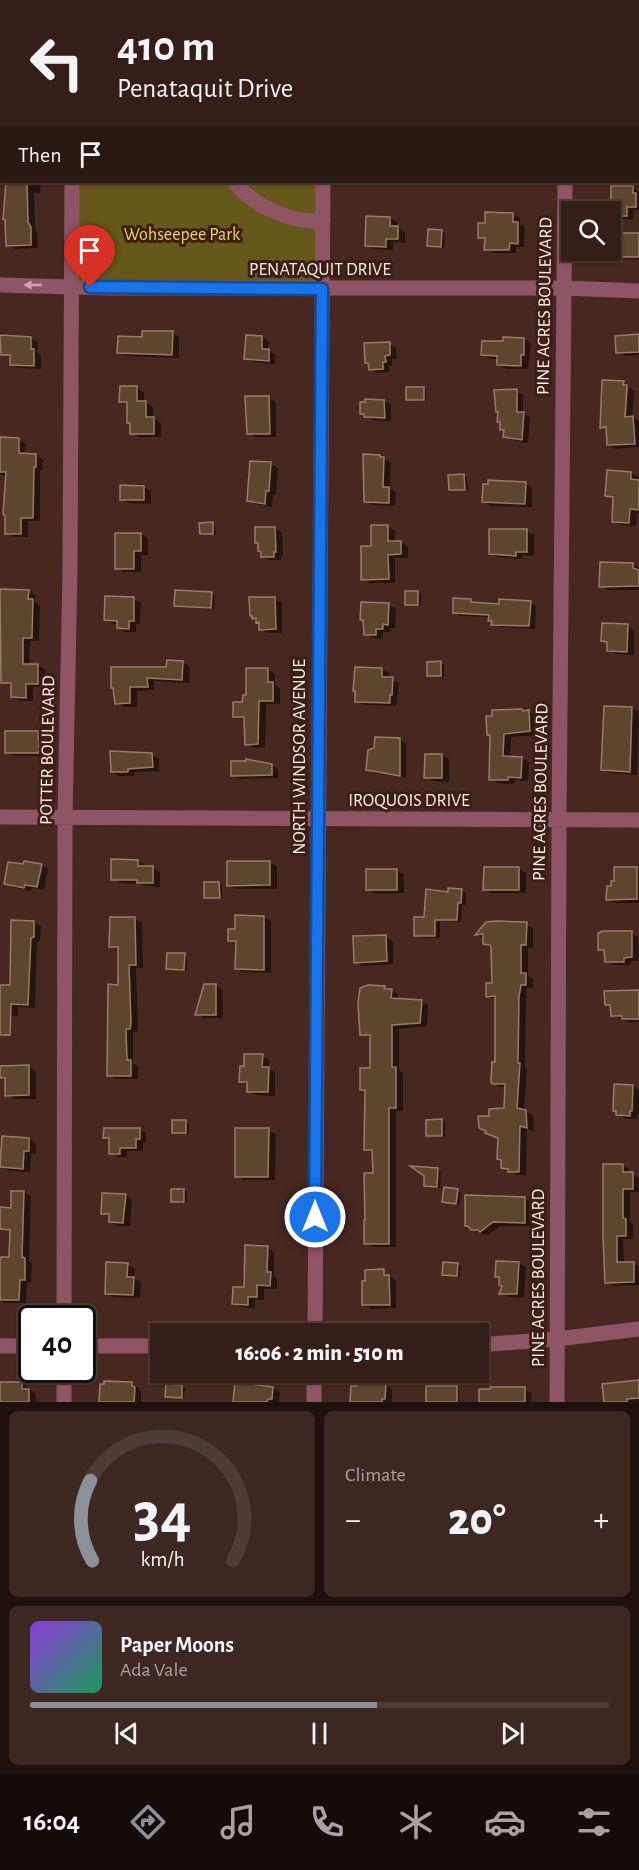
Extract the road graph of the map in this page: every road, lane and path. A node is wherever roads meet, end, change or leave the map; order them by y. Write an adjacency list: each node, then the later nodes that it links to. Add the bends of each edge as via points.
1 (72, 183): 7 (street, POTTER BOULEVARD)
2 (235, 183): 5 (street, via 243,193 273,212)
3 (323, 183): 5 (street, NORTH WINDSOR AVENUE)
4 (565, 183): 8 (street, PINE ACRES BOULEVARD)
5 (322, 221): 9 (street, NORTH WINDSOR AVENUE)
6 (0, 285): 7 (street, PENATAQUIT DRIVE, one-way to 6)
7 (71, 286): 9 (street, PENATAQUIT DRIVE); 12 (street, POTTER BOULEVARD)
8 (564, 288): 9 (street, PENATAQUIT DRIVE); 10 (street, PENATAQUIT DRIVE); 13 (street, PINE ACRES BOULEVARD)
9 (322, 289): 14 (street, NORTH WINDSOR AVENUE)
10 (639, 291)
11 (0, 817): 12 (street, IROQUOIS DRIVE)
12 (65, 818): 14 (street, IROQUOIS DRIVE); 16 (street, POTTER BOULEVARD)
13 (559, 819): 14 (street, IROQUOIS DRIVE); 15 (street, IROQUOIS DRIVE); 19 (street, PINE ACRES BOULEVARD)
14 (318, 820): 17 (street, NORTH WINDSOR AVENUE)
15 (639, 820)
16 (64, 1305)
17 (315, 1323)
18 (639, 1329): 19 (street)
19 (557, 1339): 20 (street); 29 (street, PINE ACRES BOULEVARD)
20 (489, 1344)
21 (0, 1346): 22 (street)
22 (18, 1346)
23 (96, 1346): 24 (street)
24 (150, 1346)
25 (64, 1383): 27 (street)
26 (314, 1383): 28 (street)
27 (64, 1402)
28 (314, 1402)
29 (557, 1402)

